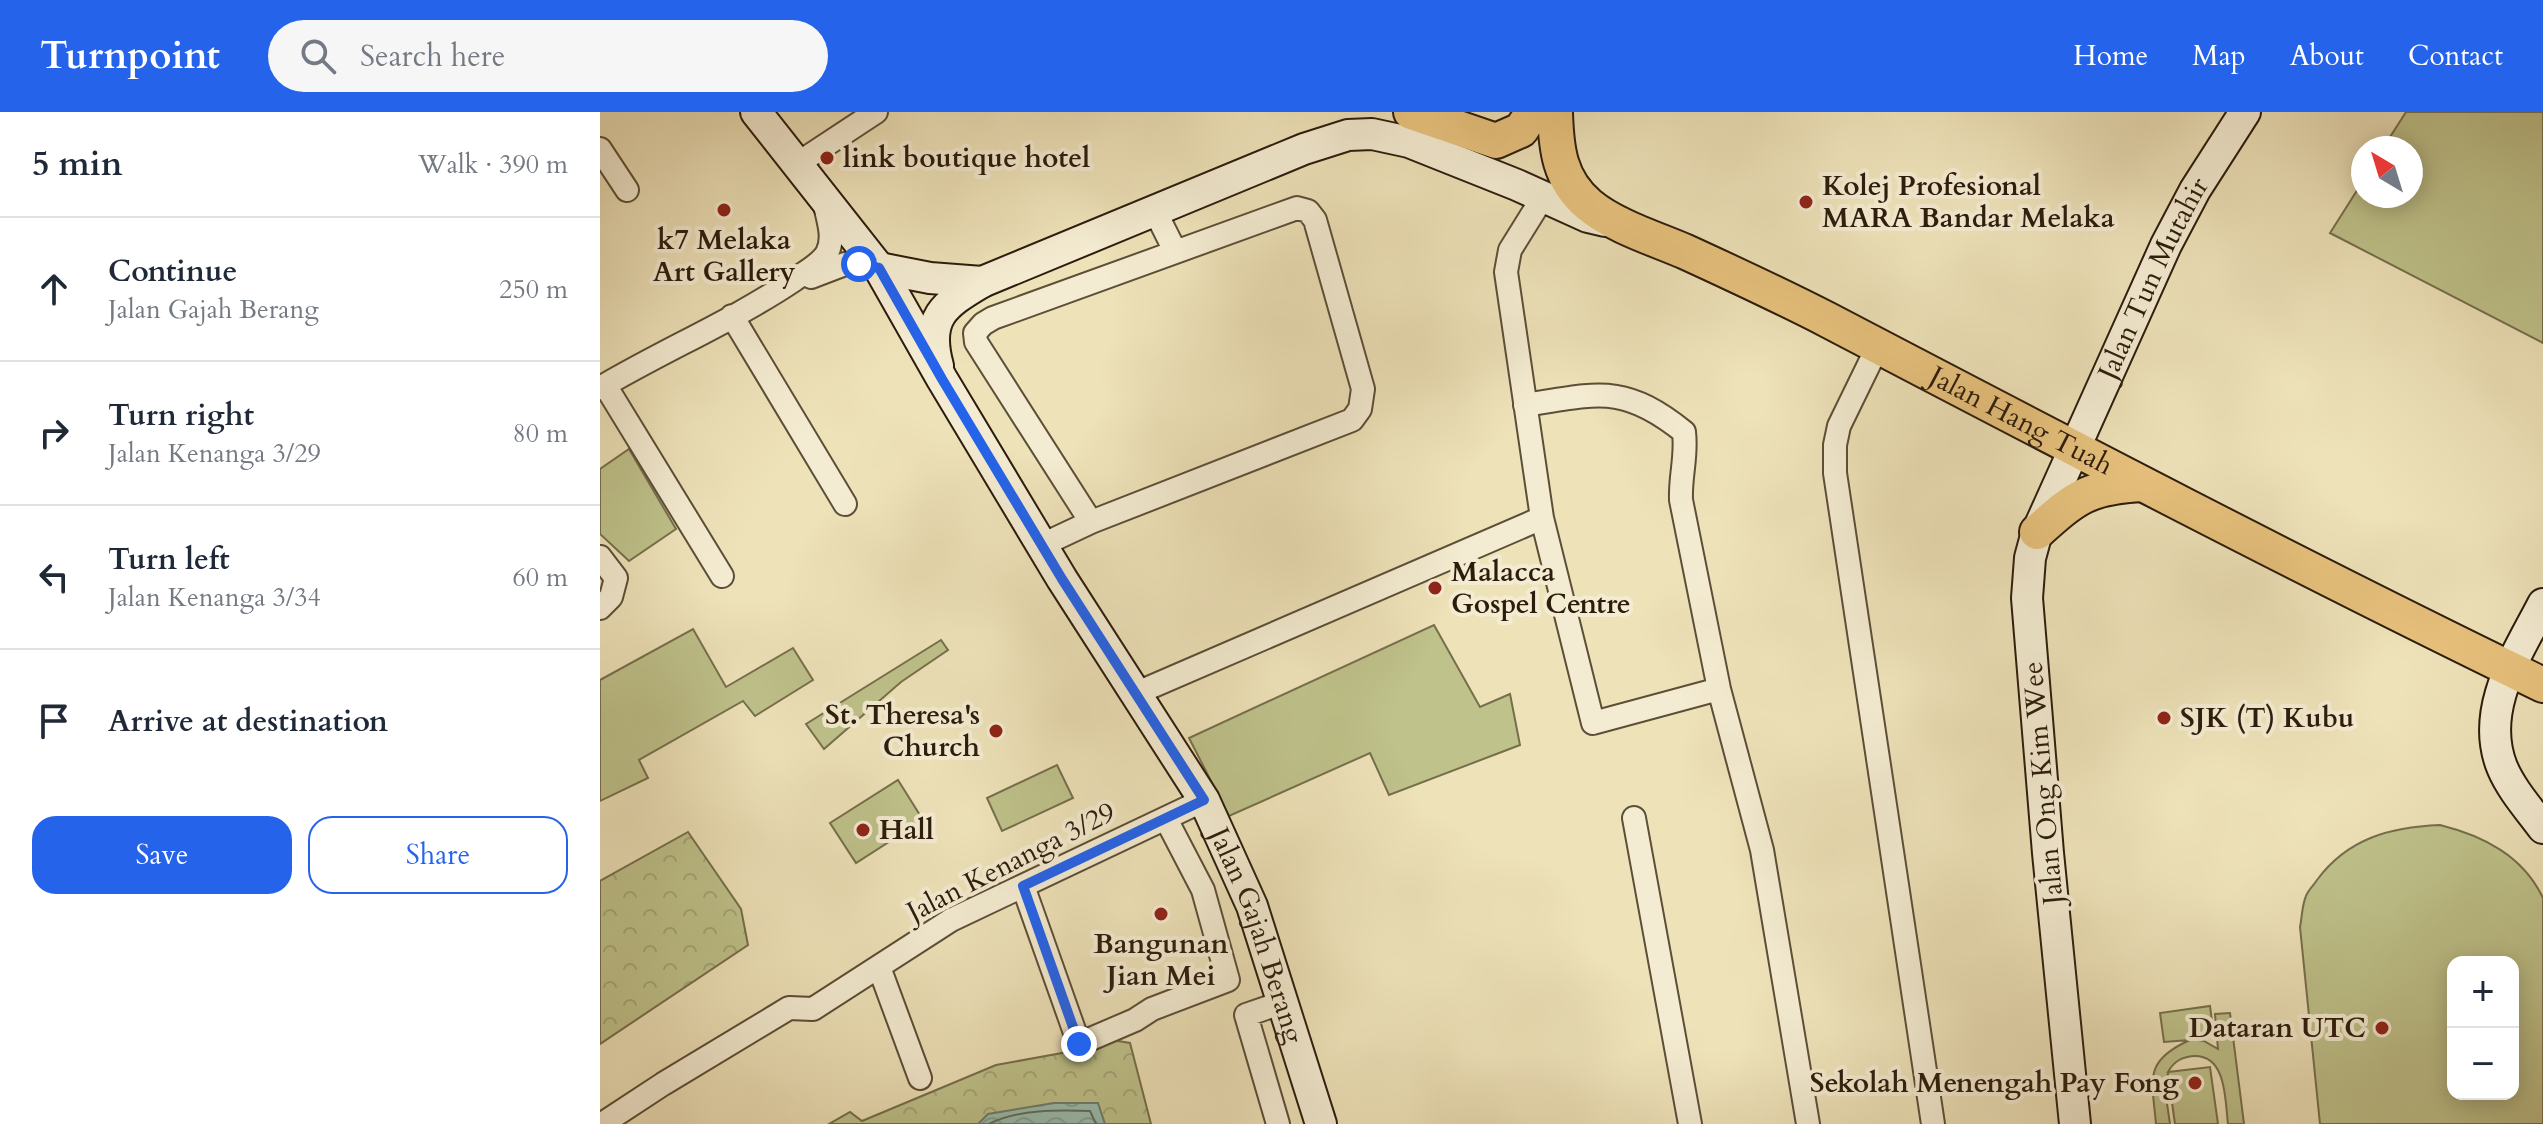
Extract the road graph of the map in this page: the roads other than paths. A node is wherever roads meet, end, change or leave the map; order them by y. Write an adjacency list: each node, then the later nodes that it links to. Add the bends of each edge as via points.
1 (756, 112): 10 (street, Jalan Gajah Berang)
2 (876, 112): 10 (street)
3 (1331, 112): 9 (street, via 1329,131)
4 (1411, 112): 5 (main road, via 1496,141 1521,130)
5 (1533, 112)
6 (1555, 112): 15 (main road, Jalan Hang Tuah, via 1554,140 1573,185 1589,205)
7 (2245, 112): 25 (street, Jalan Tun Mutahir, via 2166,245)
8 (600, 149): 11 (street)
9 (1304, 149): 12 (street, via 1348,135 1372,134 1409,142); 14 (street)
10 (797, 164): 13 (street, Jalan Gajah Berang)
11 (627, 190)
12 (1543, 197): 15 (street, via 1588,217); 24 (street, via 1510,250 1506,272)
13 (824, 200): 17 (street, Jalan Gajah Berang); 19 (street, via 831,231 826,256)
14 (1154, 209): 16 (street); 18 (street)
15 (1627, 226): 21 (main road, Jalan Hang Tuah)
16 (1175, 251): 29 (street, via 993,318 975,333); 29 (street, via 1297,208 1308,211 1315,220 1363,389 1360,409 1352,420)
17 (879, 268): 18 (street); 19 (street, via 845,264); 22 (street, Jalan Gajah Berang)
18 (982, 282): 22 (street, via 952,299 941,313 933,334)
19 (773, 294): 20 (street)
20 (732, 316): 23 (street); 27 (street)
21 (1878, 346): 25 (main road, Jalan Hang Tuah); 53 (street, via 1839,426 1835,473)
22 (942, 379): 31 (street, Jalan Gajah Berang)
23 (603, 387): 33 (street)
24 (1525, 405): 28 (street); 38 (street, via 1601,394 1622,397 1662,414 1684,432 1687,456 1681,500)
25 (2073, 450): 26 (main road, Jalan Hang Tuah); 30 (street, Jalan Ong Kim Wee)
26 (2142, 484): 30 (main road, via 2089,492); 36 (main road, Jalan Hang Tuah)
27 (845, 504)
28 (1542, 518): 38 (street, via 1593,723); 39 (street)
29 (1091, 522): 31 (street)
30 (2037, 532): 54 (street, Jalan Ong Kim Wee, via 2027,598)
31 (1042, 545): 39 (street, Jalan Gajah Berang)
32 (600, 557): 34 (street, via 616,578)
33 (722, 576)
34 (606, 602)
35 (2543, 604): 36 (street)
36 (2509, 669): 37 (main road, Jalan Hang Tuah); 43 (street, via 2495,721 2498,751 2508,780)
37 (2543, 685)
38 (1719, 689): 52 (street, via 1762,850)
39 (1137, 693): 40 (street, Jalan Gajah Berang)
40 (1204, 800): 42 (street, Jalan Kenanga 3/29); 46 (street, Jalan Gajah Berang, via 1252,906)
41 (1634, 818): 51 (street)
42 (1166, 819): 44 (street, Jalan Kenanga 3/29); 44 (street, via 1203,890 1228,980 1079,1044)
43 (2543, 828)
44 (1023, 886): 45 (street, Jalan Kenanga 3/29, via 951,920)
45 (879, 967): 47 (street); 48 (street, Jalan Kenanga 3/29, via 813,1009 789,1008)
46 (1284, 1002): 49 (street, via 1246,1015); 50 (street, Jalan Gajah Berang)
47 (920, 1078)
48 (602, 1124)
49 (1278, 1124)
50 (1321, 1124)
51 (1690, 1124)
52 (1808, 1124)
53 (1933, 1124)
54 (2075, 1124)

